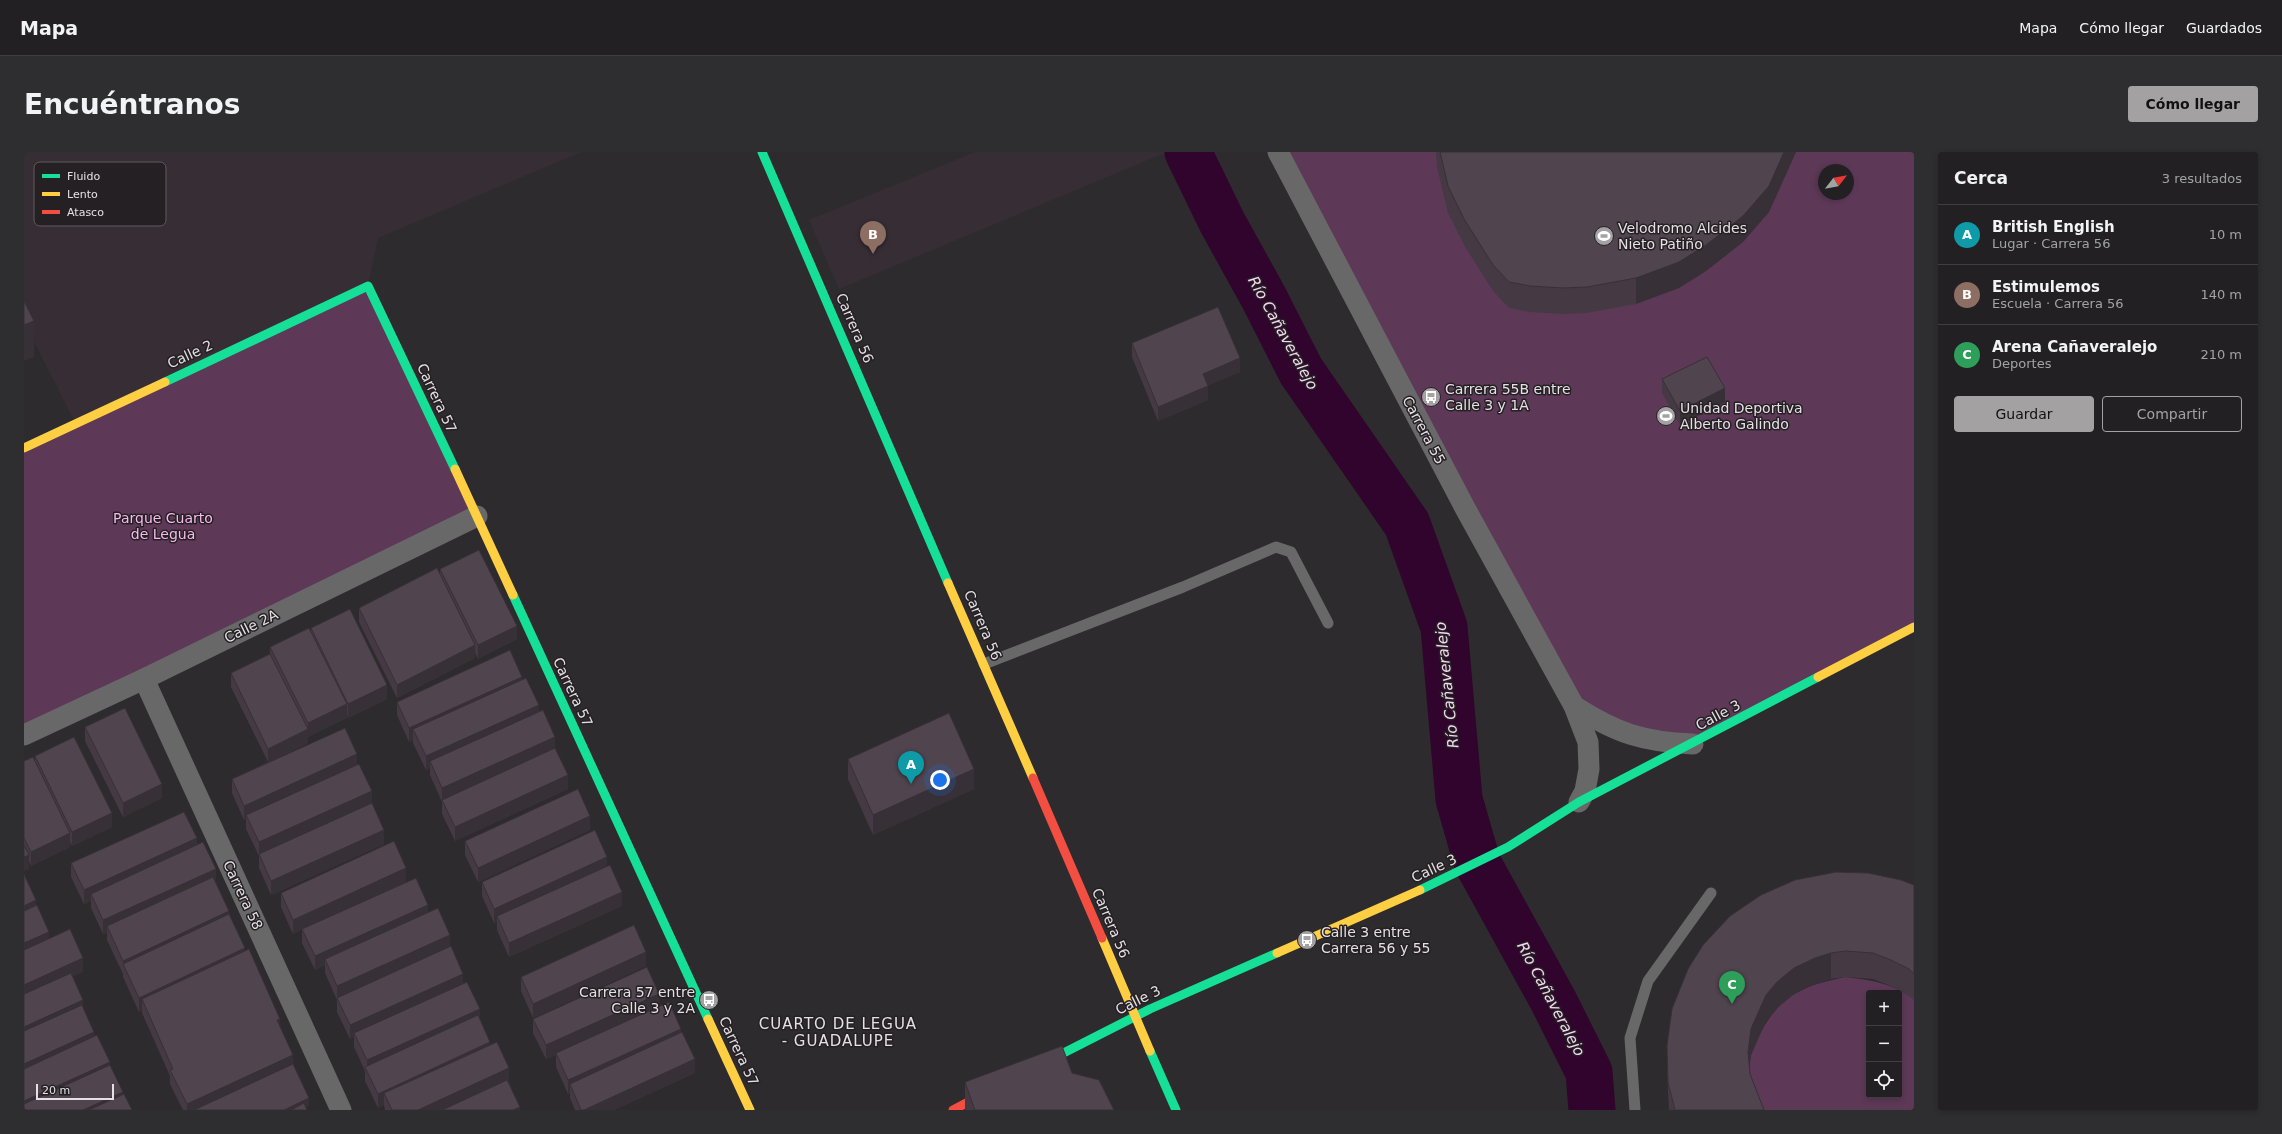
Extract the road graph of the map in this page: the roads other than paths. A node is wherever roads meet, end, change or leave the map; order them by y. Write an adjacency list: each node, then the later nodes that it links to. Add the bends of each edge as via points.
1 (762, 152): 8 (street, Carrera 56)
2 (1278, 152): 10 (street, Carrera 55, via 1458,494)
3 (368, 286): 4 (street, Calle 2); 5 (street, Carrera 57)
4 (24, 448)
5 (477, 516): 9 (street, Calle 2A); 19 (street, Carrera 57)
6 (1328, 623): 8 (lane, via 1291,552 1276,547)
7 (1914, 627): 12 (street, Calle 3)
8 (984, 664): 15 (street, Carrera 56)
9 (144, 679): 11 (street, Calle 2A); 18 (street, Carrera 58)
10 (1574, 706): 12 (street, Carrera 55, via 1601,723 1630,736 1661,742); 13 (street, Carrera 55, via 1588,742 1589,769 1585,791)
11 (24, 735)
12 (1693, 744): 13 (street, Calle 3)
13 (1579, 802): 15 (street, Calle 3, via 1508,847 1436,883)
14 (1711, 893): 22 (lane, via 1648,981 1630,1038)
15 (1136, 1016): 16 (street, Calle 3); 21 (street, Carrera 56)
16 (1029, 1070)
17 (1002, 1085): 20 (street)
18 (341, 1110)
19 (750, 1110)
20 (953, 1110)
21 (1176, 1110)
22 (1635, 1110)

